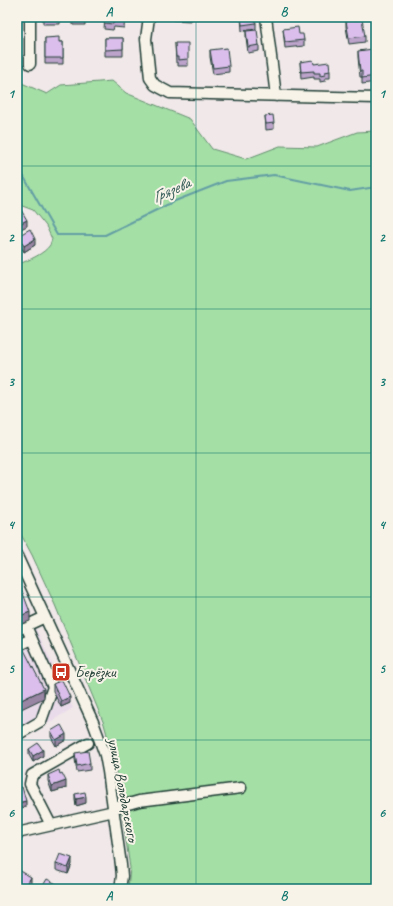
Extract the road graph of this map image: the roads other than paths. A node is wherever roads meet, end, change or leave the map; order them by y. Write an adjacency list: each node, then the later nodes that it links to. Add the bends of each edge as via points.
1 (30, 17): 4 (street)
2 (149, 17): 5 (street, via 146,39 150,78 155,85 170,93)
3 (266, 17): 5 (street)
4 (30, 64)
5 (276, 96): 6 (street)
6 (376, 98)
7 (19, 561): 8 (street, улица Володарского)
8 (44, 615): 9 (street); 15 (street, улица Володарского, via 100,741 105,755)
9 (21, 628): 10 (street)
10 (31, 639): 11 (street); 12 (street, via 53,687 41,721)
11 (17, 646)
12 (17, 735)
13 (88, 743): 16 (street, via 32,775 30,784)
14 (241, 788): 15 (street, via 139,801)
15 (114, 809): 16 (street); 18 (street, улица Володарского, via 122,876)
16 (51, 825): 17 (street)
17 (17, 833)
18 (120, 889)

